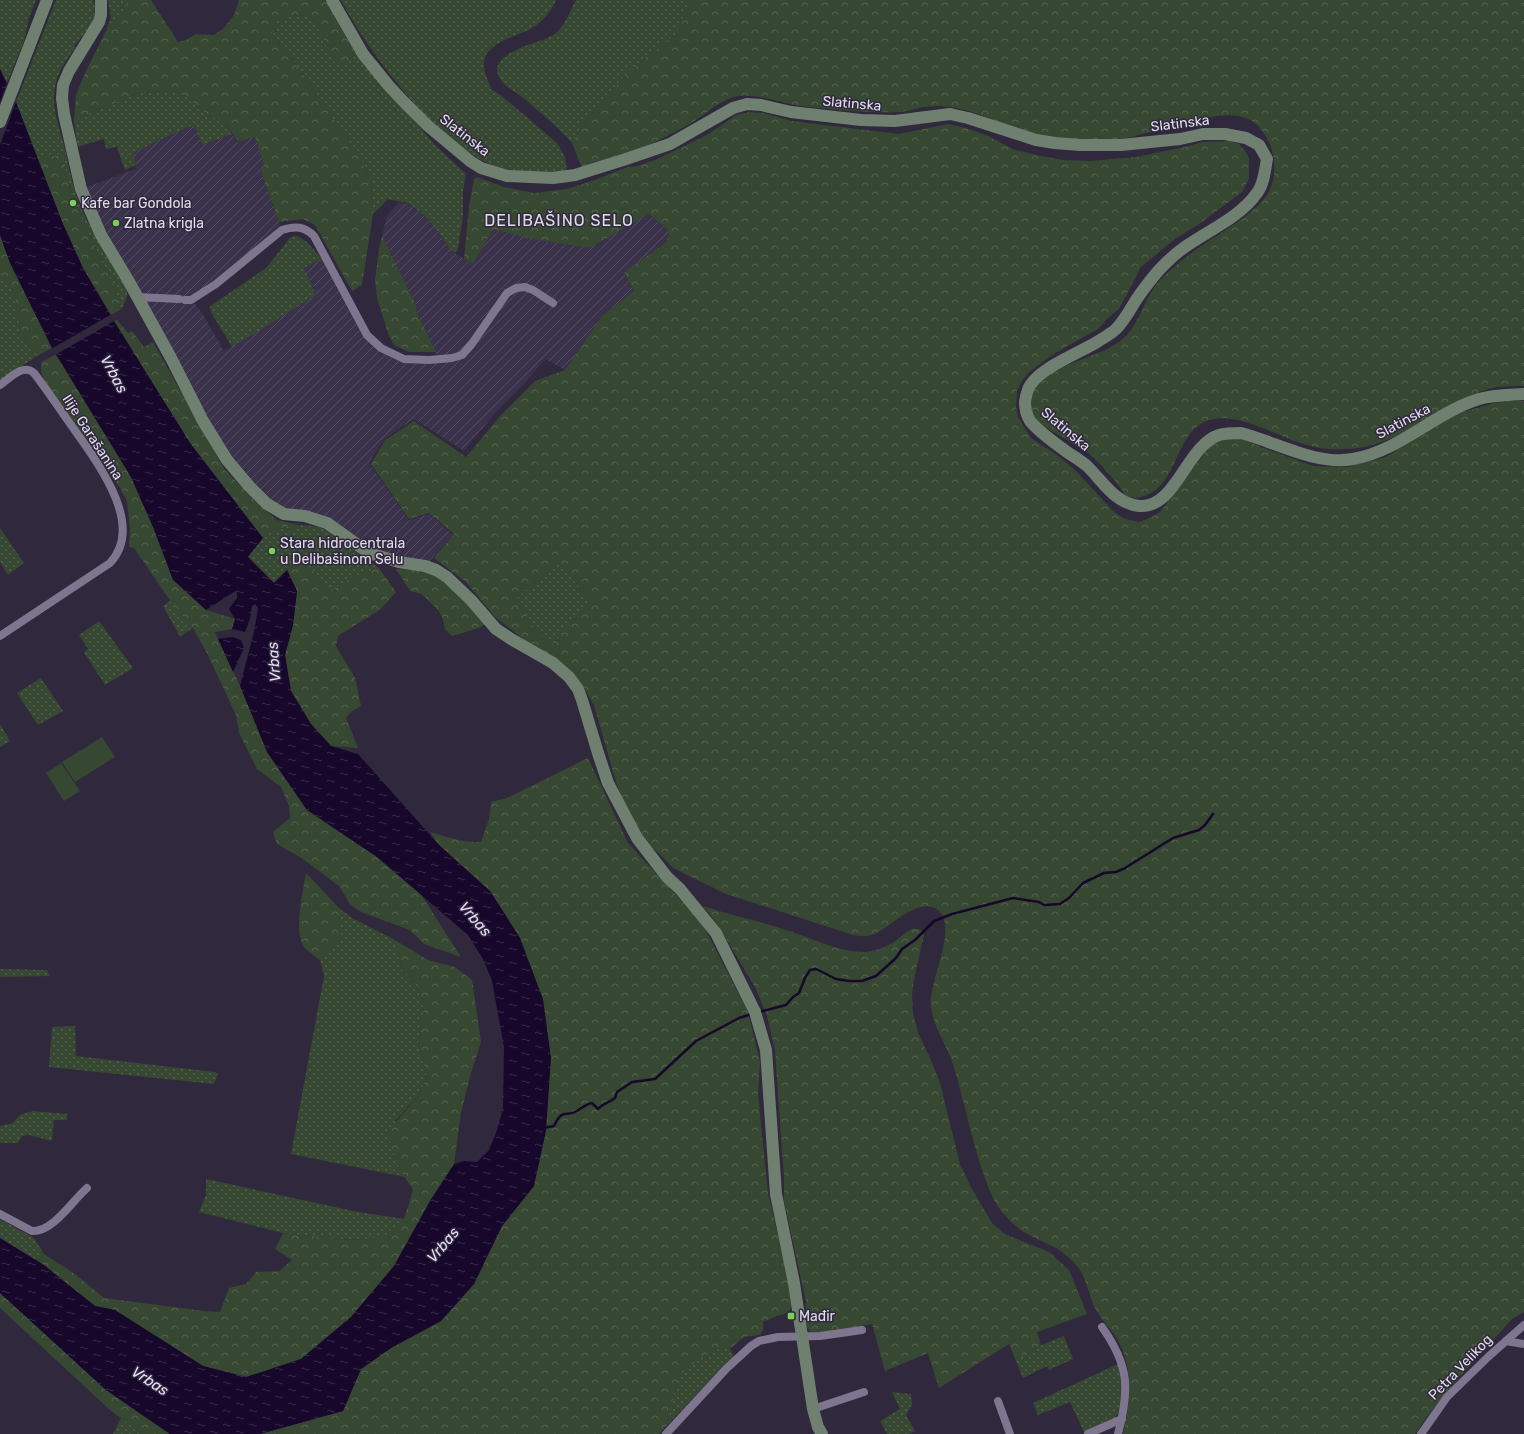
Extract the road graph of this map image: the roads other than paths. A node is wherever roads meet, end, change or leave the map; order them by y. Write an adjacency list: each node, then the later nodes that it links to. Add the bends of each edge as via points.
1 (100, 0): 5 (street, via 99,22 69,71 63,85 62,98 81,188 101,235)
2 (332, 0): 8 (street, Slatinska, via 363,54 404,102 470,161 481,168 507,176 553,178 623,160 670,144 733,108 746,104 803,114 861,120 895,121 950,114 1036,140 1055,143 1121,145 1203,134 1225,134 1246,138 1258,145 1267,159 1258,192 1239,212 1168,261 1149,282 1115,330 1042,374 1031,384 1026,395 1025,407 1029,419 1037,429 1086,466 1103,485 1125,503 1140,506 1152,504 1164,497 1193,456 1205,443 1218,435 1241,433 1317,458 1352,460 1394,446 1454,410 1479,399)
3 (47, 1): 4 (street)
4 (0, 122)
5 (137, 297): 6 (street, via 191,300 216,284 282,230 300,227 308,230 316,240 367,335 381,348 404,359 452,358 462,354 507,293 516,288 525,287 533,290); 15 (street, via 203,421 227,460 267,504 284,514 305,516 327,523 370,553 436,570 458,586 496,629 553,663 578,689 608,783 623,814 637,838 667,877 716,933 756,1015 766,1050 776,1194)
6 (553, 303)
7 (0, 385): 9 (street, Ilije Garašanina, via 24,369 34,373 104,473 116,499 123,531 118,554 110,563)
8 (1524, 394)
9 (0, 636)
10 (87, 1188): 11 (street, via 60,1216 38,1231 32,1231)
11 (0, 1214)
12 (1524, 1325): 16 (street, Petra Velikog)
13 (1102, 1327): 21 (street, via 1116,1348 1123,1368 1125,1408)
14 (862, 1330): 15 (street)
15 (802, 1336): 20 (street); 22 (street, via 768,1339 751,1346)
16 (1506, 1341): 17 (street); 27 (street, Petra Velikog, via 1447,1397)
17 (1524, 1344)
18 (864, 1392): 20 (street)
19 (998, 1401): 24 (street)
20 (813, 1409): 23 (street)
21 (1122, 1419): 25 (street); 26 (street)
22 (666, 1434)
23 (822, 1434)
24 (1010, 1434)
25 (1088, 1434)
26 (1118, 1434)
27 (1421, 1434)

